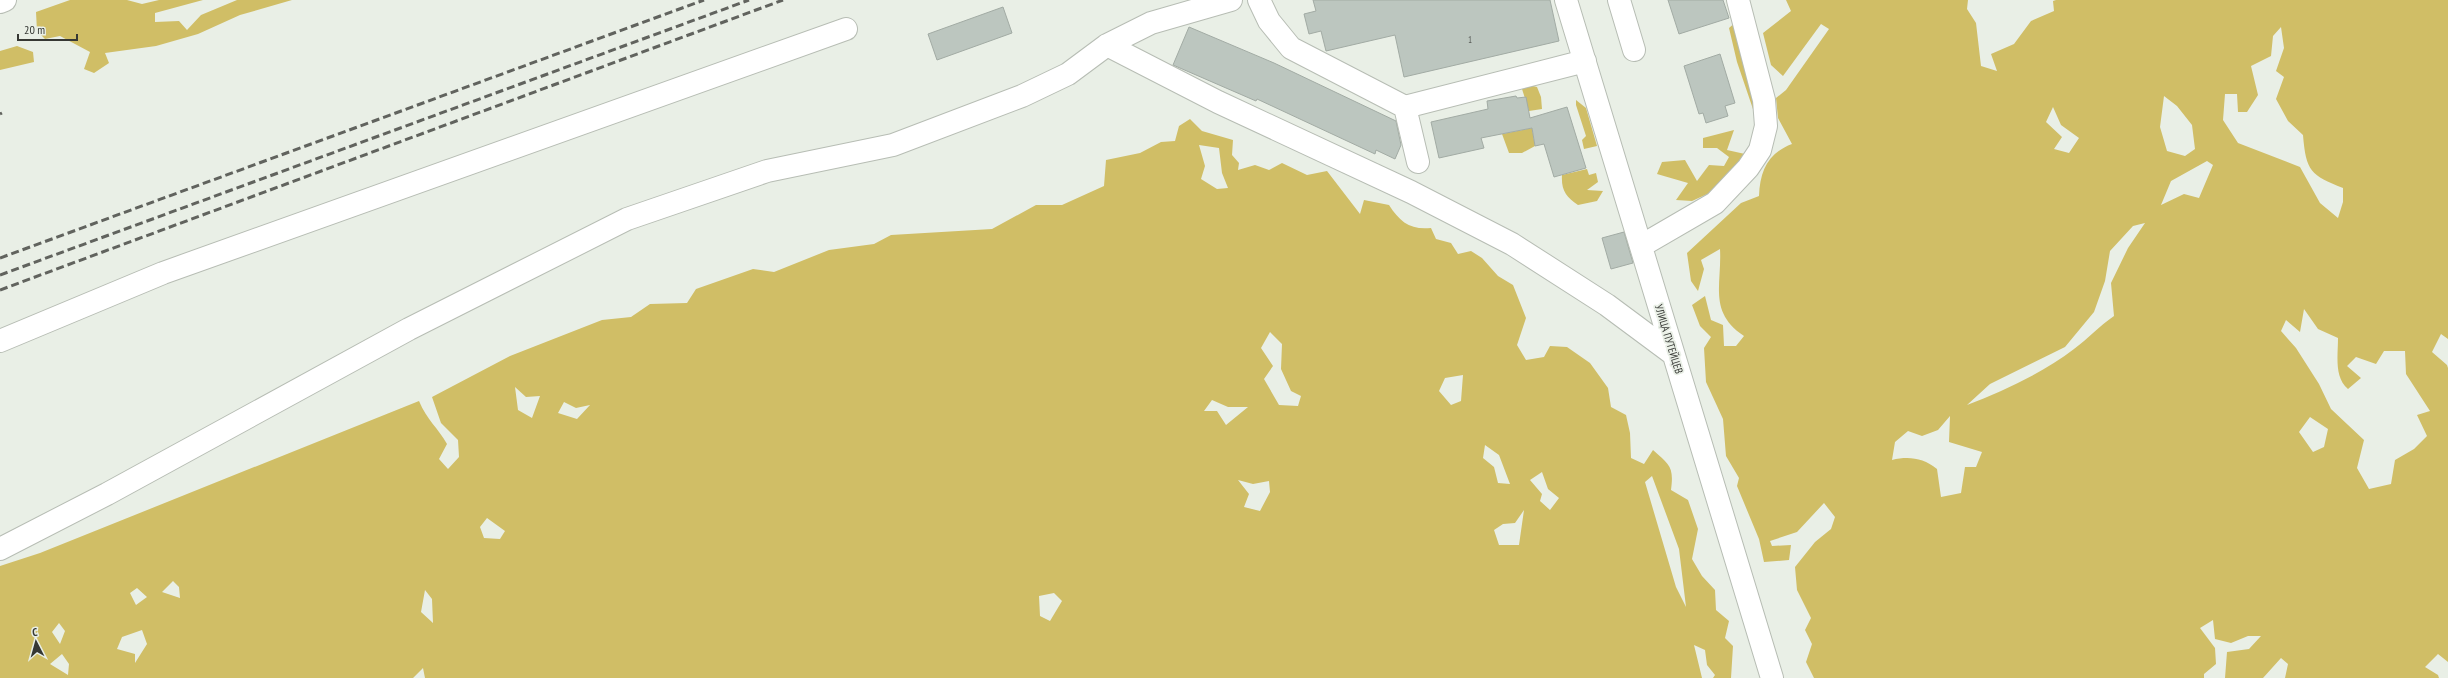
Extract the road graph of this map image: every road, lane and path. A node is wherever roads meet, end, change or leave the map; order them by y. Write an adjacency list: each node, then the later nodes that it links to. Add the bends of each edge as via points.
1 (5, 0): 7 (street)
2 (1231, 0): 9 (street, via 1152,23)
3 (1259, 0): 12 (street, via 1269,20 1291,48)
4 (1566, 0): 11 (street, УЛИЦА ПУТЕЙЦЕВ)
5 (1619, 0): 10 (street)
6 (1738, 0): 14 (street, via 1764,100 1766,126 1760,150 1748,168 1715,203)
7 (0, 2)
8 (846, 29): 15 (street, via 163,273)
9 (1107, 45): 16 (street, via 1218,102 1411,192 1512,244 1607,305); 17 (street, via 1068,74 1022,96 893,145 767,171 627,219 409,329 101,497)
10 (1634, 50)
11 (1585, 61): 12 (street); 14 (street, УЛИЦА ПУТЕЙЦЕВ)
12 (1405, 107): 13 (street)
13 (1418, 162)
14 (1641, 246): 16 (street, УЛИЦА ПУТЕЙЦЕВ)
15 (0, 341)
16 (1673, 354): 18 (street, УЛИЦА ПУТЕЙЦЕВ)
17 (0, 549)
18 (1772, 678)

